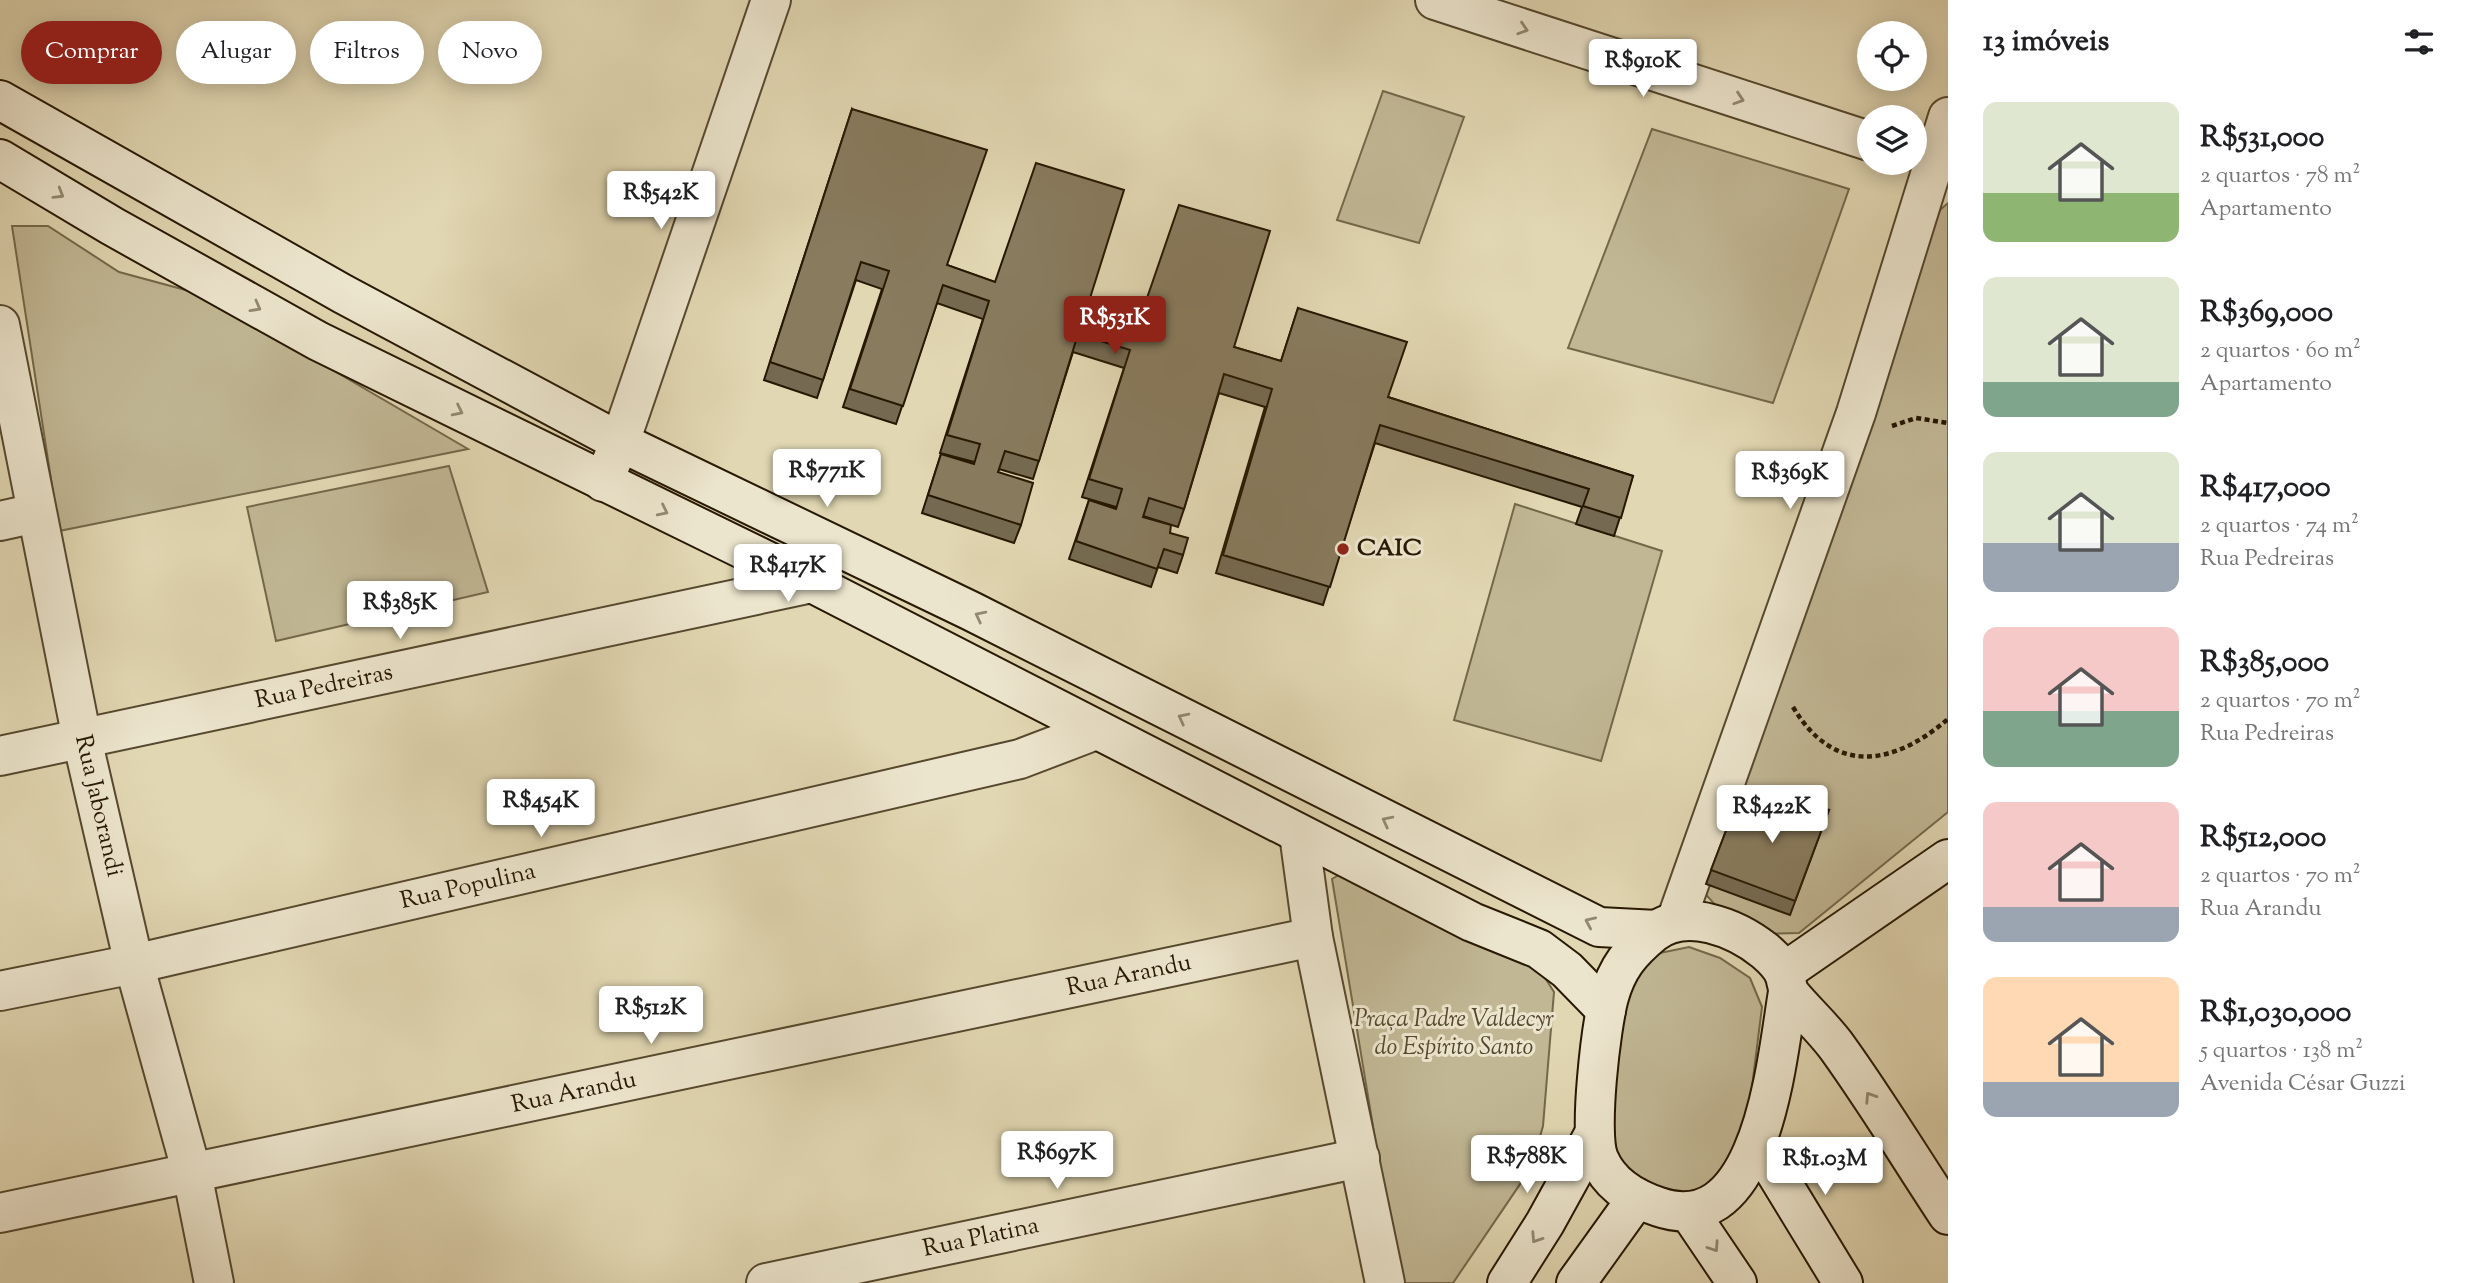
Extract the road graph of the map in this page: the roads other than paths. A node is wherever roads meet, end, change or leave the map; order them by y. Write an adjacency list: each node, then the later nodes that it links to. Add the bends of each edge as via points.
1 (771, 0): 9 (street)
2 (1434, 0): 5 (street, one-way to 5)
3 (1, 104): 9 (street)
4 (1948, 117): 7 (street)
5 (1857, 137)
6 (0, 159): 10 (street, one-way to 10, via 318,341)
7 (1932, 161): 18 (street, via 1856,413)
8 (0, 326): 11 (street, Rua Jaborandi)
9 (620, 442): 10 (street); 18 (street, one-way to 9, via 1599,926 971,611)
10 (603, 482): 12 (street, one-way to 12)
11 (18, 517): 14 (street, Rua Jaborandi)
12 (812, 583): 13 (street); 14 (street, Rua Pedreiras)
13 (1096, 730): 16 (street); 20 (street, Rua Populina, via 1020,759)
14 (82, 739): 15 (street, Rua Pedreiras); 20 (street, Rua Jaborandi)
15 (0, 756)
16 (1299, 834): 19 (street); 23 (street, via 1472,922 1539,949)
17 (1948, 859): 21 (street)
18 (1667, 926): 21 (street, via 1709,923 1735,931 1766,952); 23 (street, via 1620,965)
19 (1313, 937): 26 (street); 27 (street, Rua Arandu)
20 (134, 964): 22 (street, Rua Populina); 27 (street, Rua Jaborandi)
21 (1786, 982): 25 (street); 31 (street, one-way to 21, via 1836,1045)
22 (0, 991)
23 (1606, 1010): 24 (street)
24 (1593, 1136): 28 (street, via 1610,1178); 35 (street, one-way to 35)
25 (1758, 1142): 29 (street, via 1735,1187); 38 (street)
26 (1360, 1158): 33 (street, Rua Platina); 34 (street)
27 (192, 1174): 30 (street, Rua Arandu); 32 (street, Rua Jaborandi)
28 (1637, 1198): 29 (street); 36 (street)
29 (1689, 1212): 37 (street, one-way to 37)
30 (0, 1213)
31 (1948, 1215)
32 (214, 1283)
33 (766, 1283)
34 (1385, 1283)
35 (1507, 1283)
36 (1576, 1283)
37 (1737, 1283)
38 (1843, 1283)

